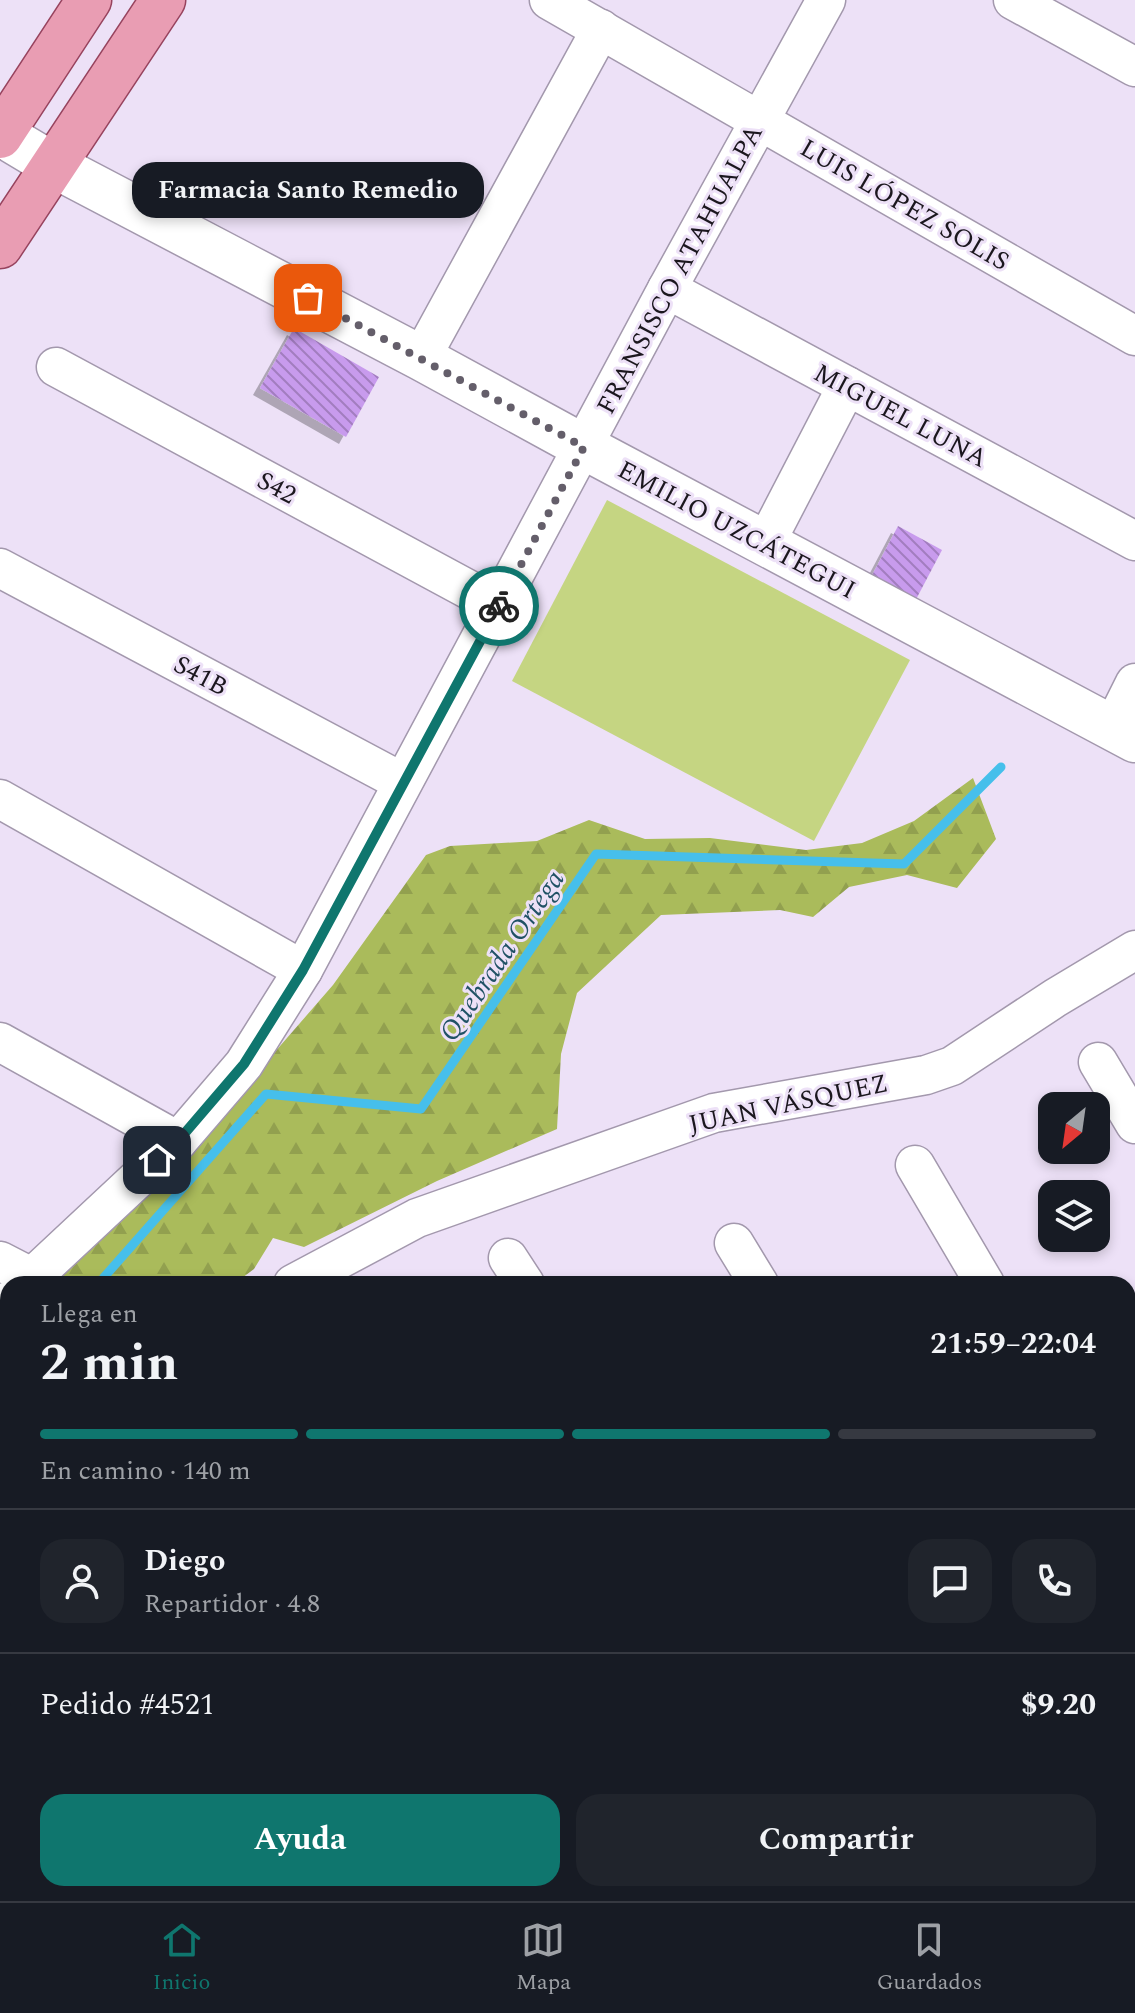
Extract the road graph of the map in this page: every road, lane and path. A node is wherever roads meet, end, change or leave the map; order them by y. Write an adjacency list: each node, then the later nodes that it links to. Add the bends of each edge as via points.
1 (89, 0): 9 (main road)
2 (163, 0): 10 (main road)
3 (549, 0): 6 (street, LUIS LÓPEZ SOLIS)
4 (826, 0): 8 (street, FRANSISCO ATAHUALPA)
5 (1024, 3): 7 (street)
6 (601, 29): 8 (street, LUIS LÓPEZ SOLIS); 14 (street)
7 (1135, 67)
8 (758, 120): 12 (street, FRANSISCO ATAHUALPA); 13 (street, LUIS LÓPEZ SOLIS)
9 (0, 135): 10 (street, EMILIO UZCÁTEGUI)
10 (53, 165): 11 (main road); 14 (street, EMILIO UZCÁTEGUI)
11 (0, 246)
12 (667, 289): 16 (street, MIGUEL LUNA); 17 (street, FRANSISCO ATAHUALPA)
13 (1135, 336)
14 (421, 358): 17 (street, EMILIO UZCÁTEGUI)
15 (56, 367): 21 (street, S42)
16 (847, 386): 18 (street, MIGUEL LUNA); 19 (street)
17 (584, 447): 19 (street, EMILIO UZCÁTEGUI); 21 (street, FRANSISCO ATAHUALPA)
18 (1135, 541)
19 (765, 544): 23 (street, EMILIO UZCÁTEGUI)
20 (0, 568): 24 (street, S41B)
21 (499, 606): 24 (street, FRANSISCO ATAHUALPA)
22 (1135, 683): 23 (street)
23 (1123, 735)
24 (402, 782): 27 (street, FRANSISCO ATAHUALPA)
25 (0, 799): 27 (street)
26 (1135, 950): 35 (street, JUAN VÁSQUEZ, via 952,1066 714,1113 417,1218)
27 (303, 970): 31 (street, FRANSISCO ATAHUALPA, via 244,1064)
28 (0, 1042): 31 (street)
29 (1098, 1062): 30 (street)
30 (1135, 1124)
31 (178, 1141): 34 (street, FRANSISCO ATAHUALPA)
32 (915, 1165): 37 (street)
33 (734, 1243): 36 (street)
34 (22, 1276)
35 (308, 1276)
36 (754, 1276)
37 (980, 1276)

